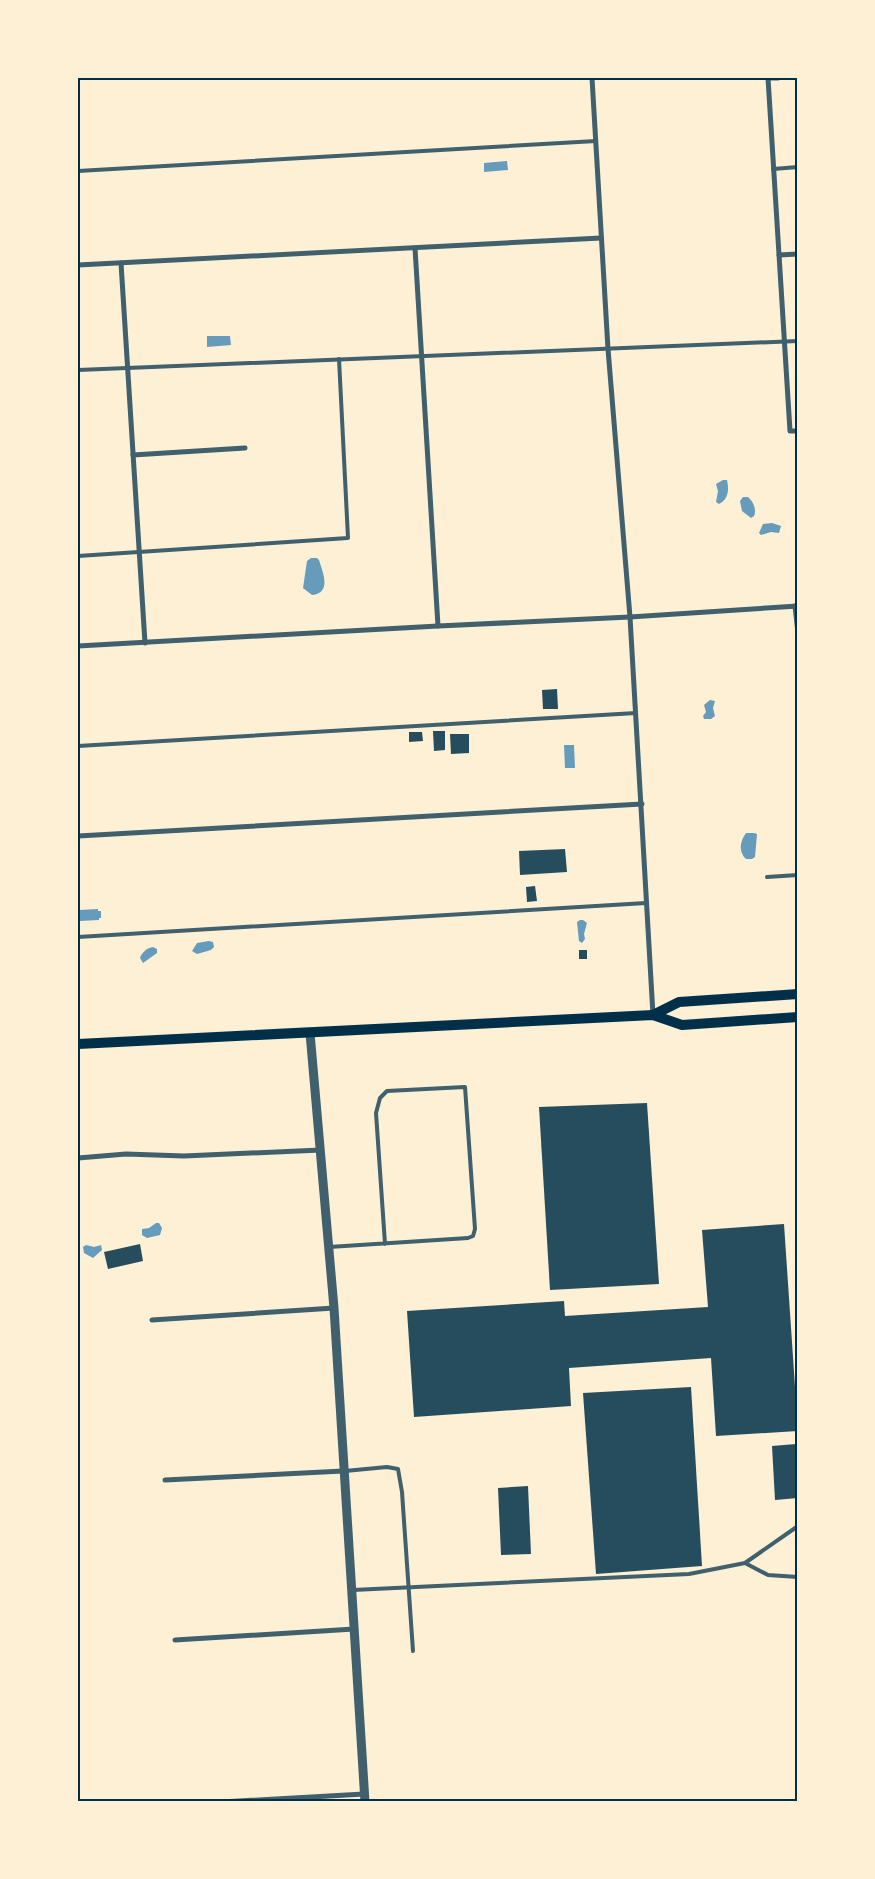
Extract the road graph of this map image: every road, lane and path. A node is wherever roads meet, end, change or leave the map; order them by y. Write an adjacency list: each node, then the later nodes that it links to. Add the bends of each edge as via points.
1 (592, 78): 4 (street)
2 (768, 78): 3 (street); 6 (street)
3 (778, 78)
4 (596, 141): 7 (lane); 8 (street)
5 (798, 167): 6 (lane)
6 (773, 169): 11 (street)
7 (78, 171)
8 (602, 238): 9 (street); 16 (street)
9 (414, 248): 12 (street); 17 (street)
10 (798, 254): 11 (street)
11 (779, 255): 14 (street)
12 (121, 263): 13 (street); 19 (street)
13 (78, 266)
14 (784, 341): 15 (lane); 16 (lane); 21 (street, via 790,431)
15 (798, 341)
16 (608, 349): 17 (lane); 27 (street)
17 (421, 356): 18 (lane); 28 (street)
18 (339, 359): 19 (lane); 24 (lane, via 348,538)
19 (128, 366): 20 (lane); 23 (street)
20 (78, 370)
21 (798, 431)
22 (245, 448): 23 (street)
23 (133, 455): 24 (street)
24 (139, 551): 25 (lane); 30 (street)
25 (78, 556)
26 (796, 606): 27 (street); 29 (street)
27 (630, 617): 28 (street); 32 (street)
28 (438, 626): 30 (street)
29 (798, 633)
30 (145, 643): 31 (street)
31 (78, 646)
32 (636, 713): 33 (lane); 34 (street)
33 (78, 746)
34 (642, 804): 35 (street); 38 (street)
35 (78, 836)
36 (798, 875): 37 (lane)
37 (767, 877)
38 (646, 903): 39 (lane); 41 (street)
39 (78, 936)
40 (798, 994): 41 (main road, via 679,1002)
41 (653, 1015): 42 (main road, via 682,1025); 43 (main road)
42 (798, 1017)
43 (310, 1033): 44 (main road); 45 (street)
44 (78, 1044)
45 (320, 1150): 46 (street); 48 (street)
46 (78, 1158)
47 (385, 1244): 47 (lane, via 473,1236 465,1087 387,1091 380,1098 376,1113); 48 (lane)
48 (329, 1247): 49 (street)
49 (334, 1308): 50 (street); 51 (street)
50 (152, 1320)
51 (343, 1471): 52 (street); 56 (lane, via 398,1469); 57 (street)
52 (165, 1480)
53 (798, 1526): 54 (lane)
54 (745, 1564): 55 (lane, via 768,1575); 56 (lane, via 689,1574)
55 (798, 1578)
56 (408, 1587): 57 (lane); 60 (lane)
57 (351, 1590): 58 (street)
58 (354, 1629): 59 (street); 61 (street)
59 (174, 1640)
60 (413, 1650)
61 (364, 1798): 62 (street)
62 (221, 1802)

